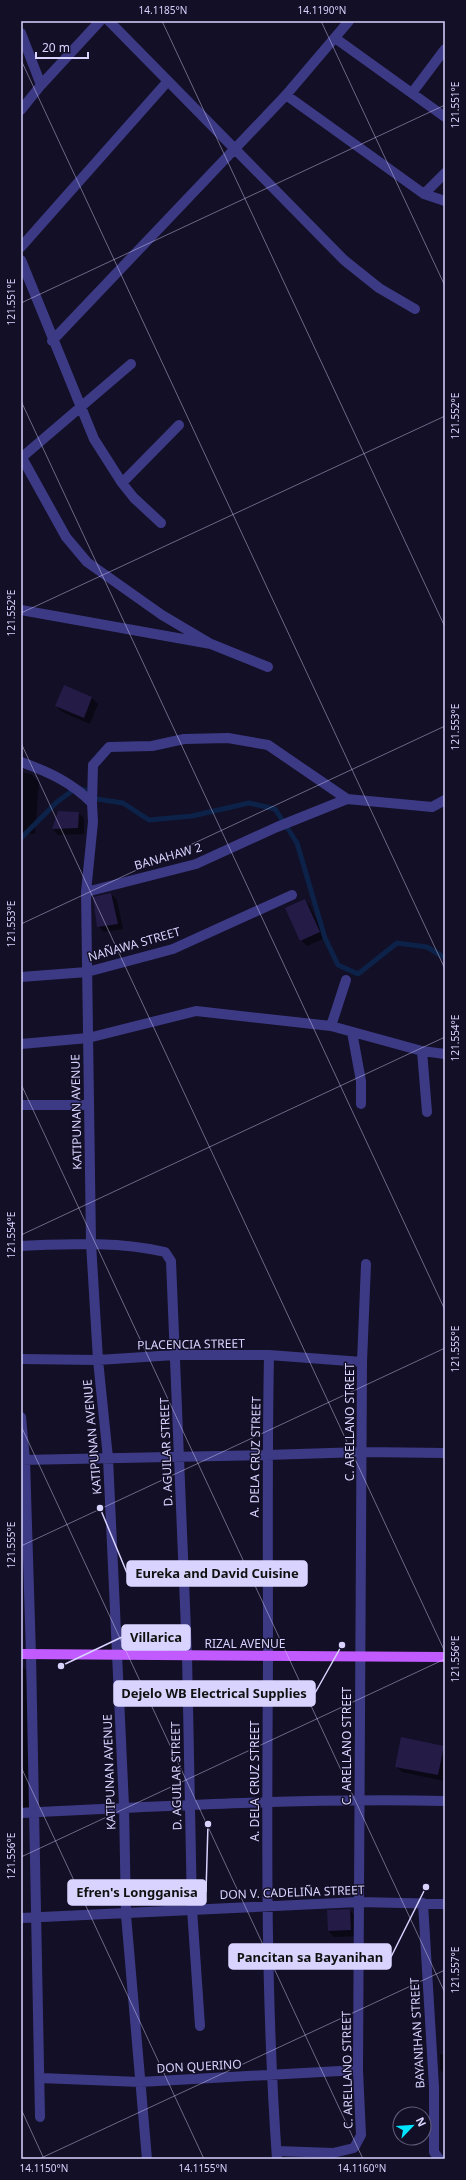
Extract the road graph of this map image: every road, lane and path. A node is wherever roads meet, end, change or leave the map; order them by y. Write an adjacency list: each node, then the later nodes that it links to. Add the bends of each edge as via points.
1 (100, 21): 9 (street)
2 (109, 21): 8 (street)
3 (349, 21): 5 (street)
4 (21, 32): 9 (street)
5 (335, 38): 10 (street); 11 (street)
6 (445, 48): 7 (street)
7 (441, 63): 10 (street)
8 (168, 81): 14 (street); 18 (street)
9 (41, 85): 12 (street)
10 (412, 93): 13 (street)
11 (286, 94): 14 (street); 16 (street)
12 (21, 110)
13 (445, 117)
14 (234, 149): 20 (street, via 365,279); 21 (street)
15 (445, 173): 16 (street)
16 (424, 194): 17 (street)
17 (445, 201)
18 (21, 248)
19 (21, 260): 21 (street)
20 (415, 310)
21 (52, 341): 23 (street)
22 (132, 364): 23 (street)
23 (80, 409): 25 (street); 26 (street, via 94,439)
24 (179, 425): 26 (street)
25 (21, 457): 29 (street, via 66,537 87,562 162,615)
26 (122, 483): 27 (street)
27 (160, 523)
28 (21, 610): 29 (street)
29 (211, 644): 30 (street)
30 (268, 667)
31 (21, 762): 34 (street, via 53,773)
32 (347, 799): 33 (street, via 432,807); 34 (street, KATIPUNAN AVENUE, via 268,746 228,738 184,739 152,746 109,748 93,765); 35 (street, BANAHAW 2, via 196,864)
33 (445, 800)
34 (92, 803): 35 (street, KATIPUNAN AVENUE, via 93,822)
35 (86, 892): 37 (street, KATIPUNAN AVENUE)
36 (292, 895): 37 (street, NAÑAWA STREET, via 173,948)
37 (87, 972): 38 (street, NAÑAWA STREET); 42 (street, KATIPUNAN AVENUE)
38 (21, 977)
39 (346, 980): 40 (street)
40 (331, 1026): 41 (street); 42 (street, via 196,1011)
41 (352, 1032): 44 (street); 46 (street, via 361,1081)
42 (88, 1038): 43 (street); 48 (street, KATIPUNAN AVENUE)
43 (21, 1044)
44 (422, 1051): 45 (street); 49 (street)
45 (445, 1054)
46 (361, 1104)
47 (21, 1105): 48 (street)
48 (89, 1105): 50 (street, KATIPUNAN AVENUE)
49 (427, 1112)
50 (91, 1243): 51 (street); 53 (street, D. AGUILAR STREET, via 165,1252 171,1261); 56 (street, KATIPUNAN AVENUE)
51 (21, 1246)
52 (366, 1264): 57 (street, C. ARELLANO STREET)
53 (175, 1355): 54 (street, PLACENCIA STREET); 56 (street, PLACENCIA STREET); 61 (street, D. AGUILAR STREET)
54 (270, 1355): 57 (street, PLACENCIA STREET); 62 (street, A. DELA CRUZ STREET)
55 (21, 1359): 56 (street, PLACENCIA STREET)
56 (98, 1360): 63 (street, KATIPUNAN AVENUE)
57 (362, 1362): 59 (street, C. ARELLANO STREET)
58 (21, 1417): 64 (street)
59 (362, 1452): 60 (street); 62 (street); 69 (street, C. ARELLANO STREET)
60 (445, 1453)
61 (179, 1456): 62 (street); 63 (street); 67 (street, D. AGUILAR STREET)
62 (267, 1456): 68 (street, A. DELA CRUZ STREET)
63 (108, 1458): 64 (street); 66 (street, KATIPUNAN AVENUE)
64 (23, 1460): 65 (street)
65 (26, 1654): 66 (main road, RIZAL AVENUE); 76 (street)
66 (118, 1655): 67 (main road, RIZAL AVENUE); 74 (street, KATIPUNAN AVENUE)
67 (187, 1655): 68 (main road, RIZAL AVENUE); 75 (street, D. AGUILAR STREET)
68 (268, 1656): 69 (main road, RIZAL AVENUE); 73 (street, A. DELA CRUZ STREET)
69 (359, 1656): 70 (main road, RIZAL AVENUE); 71 (street, C. ARELLANO STREET)
70 (445, 1658)
71 (359, 1799): 72 (street); 73 (street); 78 (street, C. ARELLANO STREET)
72 (445, 1801)
73 (266, 1803): 75 (street); 81 (street, A. DELA CRUZ STREET)
74 (124, 1806): 75 (street); 76 (street); 83 (street, KATIPUNAN AVENUE)
75 (190, 1806): 82 (street, D. AGUILAR STREET)
76 (35, 1812): 77 (street); 85 (street)
77 (21, 1813)
78 (359, 1902): 79 (street, DON V. CADELIÑA STREET); 81 (street, DON V. CADELIÑA STREET); 87 (street, C. ARELLANO STREET)
79 (423, 1903): 80 (street, DON V. CADELIÑA STREET); 94 (street, BAYANIHAN STREET, via 434,2087 434,2152)
80 (445, 1904)
81 (268, 1906): 82 (street, DON V. CADELIÑA STREET); 88 (street, A. DELA CRUZ STREET)
82 (192, 1909): 83 (street, DON V. CADELIÑA STREET); 86 (street, D. AGUILAR STREET)
83 (126, 1915): 85 (street, DON V. CADELIÑA STREET); 90 (street, KATIPUNAN AVENUE)
84 (21, 1918): 85 (street, DON V. CADELIÑA STREET)
85 (37, 1918): 89 (street)
86 (200, 2026)
87 (358, 2070): 88 (street, DON QUERINO); 92 (street, C. ARELLANO STREET, via 361,2135 354,2148 333,2153)
88 (271, 2076): 90 (street, DON QUERINO); 92 (street, A. DELA CRUZ STREET)
89 (40, 2078): 90 (street, DON QUERINO); 91 (street)
90 (140, 2082): 93 (street, KATIPUNAN AVENUE)
91 (40, 2117)
92 (277, 2155)
93 (146, 2159)
94 (439, 2159)

